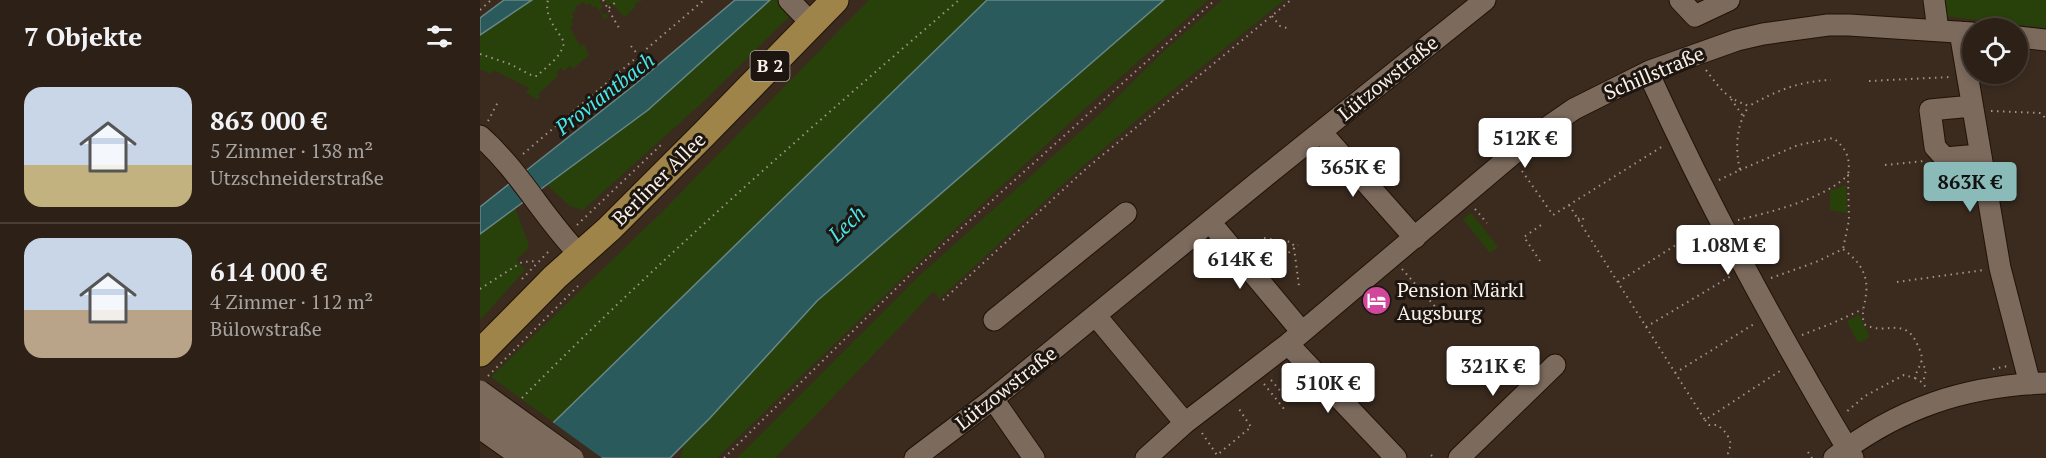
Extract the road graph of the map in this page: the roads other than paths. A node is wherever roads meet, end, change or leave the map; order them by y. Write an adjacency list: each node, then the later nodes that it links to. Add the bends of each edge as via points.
1 (835, 0): 6 (main road, Berliner Allee / B 2)
2 (1485, 0): 15 (street, Lützowstraße)
3 (1680, 0): 4 (street, Schillstraße, via 1695,16)
4 (1726, 0)
5 (1934, 0): 7 (street)
6 (800, 11): 20 (main road, Berliner Allee / B 2, via 689,149)
7 (1938, 30): 8 (street, Schillstraße); 11 (street, Schillstraße, via 1828,25 1763,34)
8 (1962, 33)
9 (2028, 38): 10 (street)
10 (2046, 40)
11 (1650, 71): 19 (street, Schillstraße, via 1574,109 1510,156); 32 (street, via 1702,187 1831,420)
12 (1968, 84): 13 (street)
13 (1972, 108): 16 (street); 16 (street, via 1930,110 1935,147 1945,158)
14 (482, 131): 20 (street)
15 (1321, 132): 18 (street, Lützowstraße); 19 (street)
16 (1979, 155): 26 (street, via 2000,268)
17 (1126, 213): 22 (street)
18 (1210, 222): 21 (street, Lützowstraße); 23 (street, via 1256,279)
19 (1415, 238): 23 (street, Schillstraße)
20 (579, 254): 24 (main road, Berliner Allee / B 2)
21 (1096, 316): 28 (street, Lützowstraße); 30 (street)
22 (994, 320)
23 (1295, 338): 30 (street, Schillstraße); 39 (street)
24 (480, 353)
25 (1555, 365): 40 (street)
26 (2038, 383): 32 (street, via 1989,388 1914,409 1881,426)
27 (480, 391): 35 (street, bridge)
28 (993, 399): 36 (street, Lützowstraße); 37 (street)
29 (480, 409): 34 (street, bridge)
30 (1188, 421): 38 (street, Schillstraße)
31 (480, 428): 33 (street, bridge)
32 (1845, 454)
33 (522, 458)
34 (547, 458)
35 (573, 458)
36 (915, 458)
37 (1034, 458)
38 (1146, 458)
39 (1396, 458)
40 (1459, 458)

